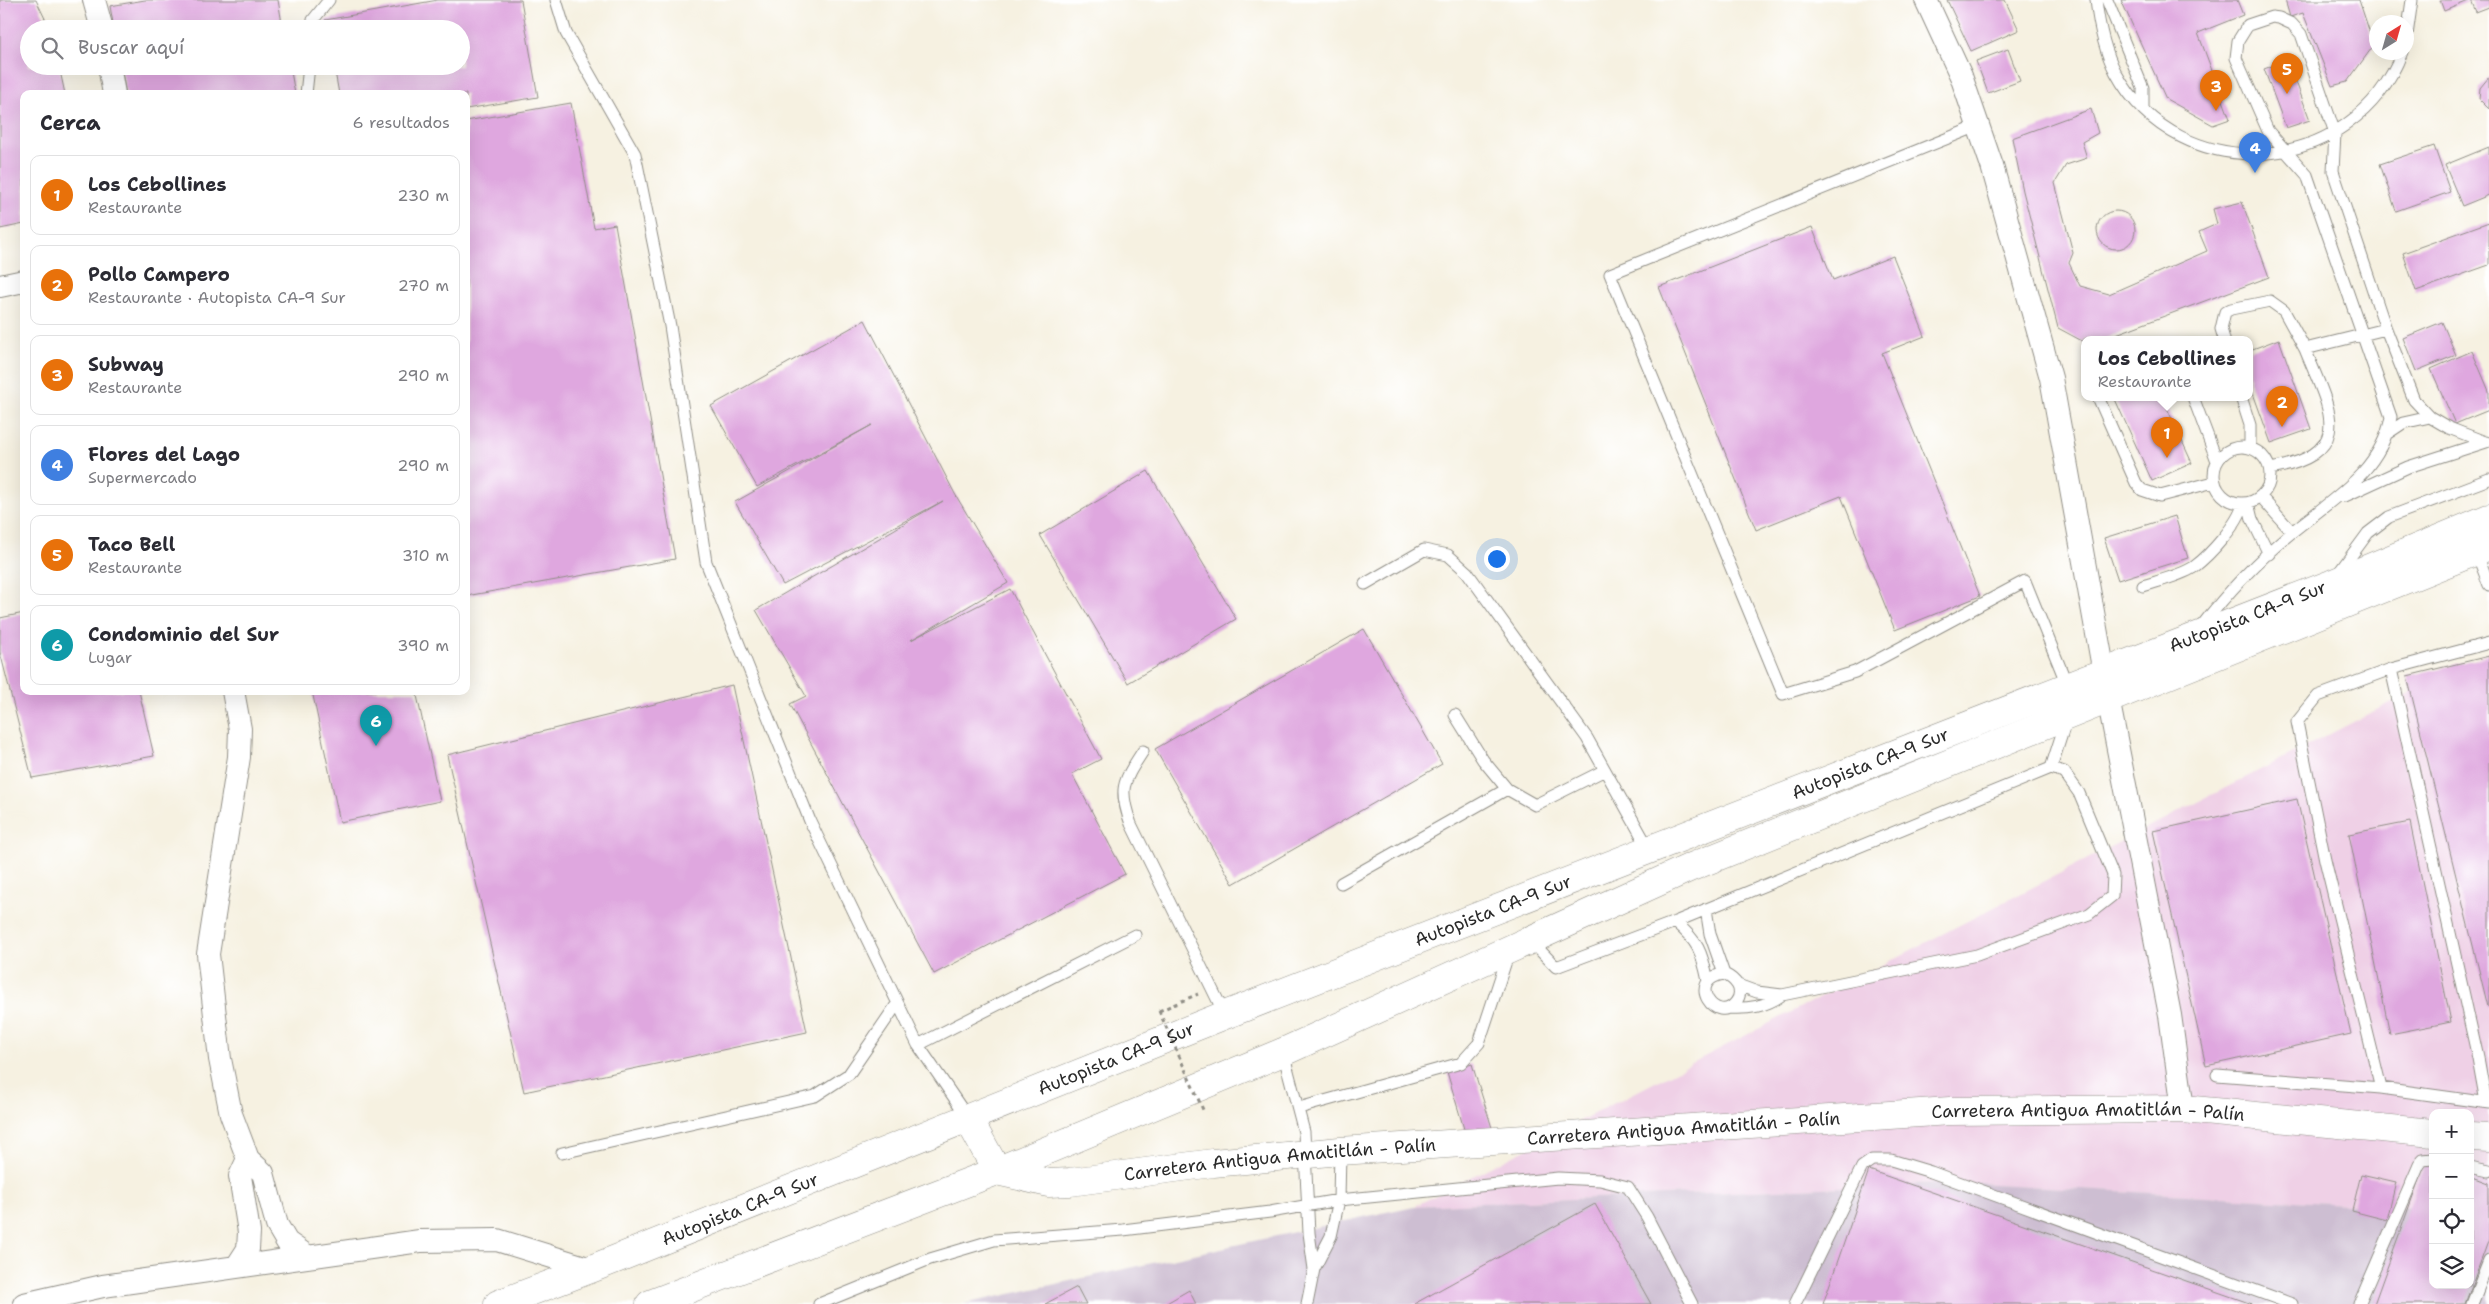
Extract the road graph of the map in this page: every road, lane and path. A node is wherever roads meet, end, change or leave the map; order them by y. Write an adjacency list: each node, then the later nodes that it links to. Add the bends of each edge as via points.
1 (94, 0): 9 (street)
2 (329, 0): 10 (lane)
3 (556, 0): 71 (lane, via 566,33 635,154 670,326 706,562 810,821)
4 (1926, 0): 17 (street, via 1961,76)
5 (2096, 0): 16 (lane, via 2105,50 2116,73)
6 (2108, 0): 16 (lane, via 2142,88)
7 (2412, 0): 8 (lane)
8 (2410, 15)
9 (100, 20)
10 (313, 20)
11 (2399, 60): 18 (lane, via 2380,94 2360,116)
12 (111, 75): 14 (street)
13 (308, 75): 15 (lane)
14 (113, 90)
15 (306, 90)
16 (2143, 107): 19 (lane, via 2168,128 2213,149 2263,155)
17 (1978, 126): 51 (street, via 2051,378); 52 (lane, via 1610,274 1782,694 1855,672 2025,581)
18 (2335, 133): 19 (lane); 19 (lane, via 2297,28 2286,20 2272,17 2248,25 2238,41 2236,58 2268,131); 22 (lane, via 2333,171)
19 (2288, 151): 24 (lane, via 2307,175)
20 (20, 281): 21 (street)
21 (0, 286)
22 (2386, 329): 24 (lane); 29 (lane, via 2414,400)
23 (2223, 336): 25 (lane, via 2221,329 2225,312 2270,301 2284,311)
24 (2362, 337): 25 (lane); 30 (lane, via 2391,417)
25 (2305, 349): 34 (lane, via 2330,412 2329,431 2312,457 2296,465)
26 (2100, 401): 36 (lane, via 2142,490 2160,496)
27 (2194, 401): 33 (lane)
28 (2242, 401): 32 (lane, via 2250,425)
29 (2430, 417): 30 (lane, via 2403,423); 31 (lane, via 2449,428)
30 (2388, 433): 38 (lane, via 2370,465)
31 (2487, 441): 38 (lane, via 2408,467)
32 (2250, 448): 33 (lane, via 2231,449); 34 (lane, via 2259,452)
33 (2217, 461): 36 (lane)
34 (2270, 470): 37 (lane, via 2269,484)
35 (2489, 478): 45 (lane, via 2389,518 2368,533)
36 (2214, 482): 39 (lane, via 2222,496 2236,503)
37 (2261, 497): 39 (lane); 41 (lane)
38 (2334, 501): 41 (lane)
39 (2246, 503): 43 (lane); 47 (lane, via 2232,528 2193,567)
40 (2489, 518): 45 (main road, Autopista CA-9 Sur)
41 (2292, 532): 43 (lane)
42 (2482, 549): 46 (lane); 51 (main road, Autopista CA-9 Sur)
43 (2269, 554): 48 (lane, via 2227,593)
44 (1365, 584): 58 (lane, via 1424,550 1448,554 1468,572 1587,738)
45 (2331, 584): 48 (main road, Autopista CA-9 Sur)
46 (2489, 585)
47 (2143, 586)
48 (2194, 637): 51 (main road, Autopista CA-9 Sur)
49 (2489, 643): 50 (lane)
50 (2391, 669): 77 (lane, via 2318,696 2297,722 2325,860); 78 (lane)
51 (2106, 685): 52 (main road, Autopista CA-9 Sur); 54 (main road, Autopista CA-9 Sur); 80 (street, via 2170,1015)
52 (2068, 687): 60 (main road, Autopista CA-9 Sur)
53 (234, 695): 89 (street, via 240,729 239,757 208,954 222,1068 231,1114)
54 (2069, 714): 57 (lane); 65 (main road, Autopista CA-9 Sur, via 1689,868)
55 (1455, 715): 59 (lane, via 1483,760)
56 (1142, 751): 73 (lane, via 1123,786 1124,804)
57 (2051, 768): 62 (lane); 70 (lane, via 2064,772 2079,792 2113,875 2112,896 2089,914 1977,955)
58 (1605, 770): 59 (lane, via 1535,804); 60 (lane)
59 (1507, 789): 61 (lane)
60 (1649, 849): 73 (main road, Autopista CA-9 Sur)
61 (1341, 883)
62 (1706, 909): 63 (lane); 66 (lane, via 1710,934)
63 (1675, 922): 65 (lane, via 1556,967); 67 (lane, via 1702,952)
64 (1134, 935): 74 (lane)
65 (1520, 945): 75 (main road, Autopista CA-9 Sur); 79 (lane, via 1479,1043 1461,1063)
66 (1724, 974): 67 (lane); 68 (lane)
67 (1708, 981): 72 (lane, via 1706,998 1712,1006)
68 (1738, 985): 70 (lane, via 1757,992); 72 (lane, via 1740,994)
69 (1203, 992): 81 (path, bridge, via 1159,1011)
70 (1782, 995): 72 (lane, via 1771,1003 1749,1009)
71 (897, 1004): 74 (lane); 87 (lane, via 850,1074 815,1096)
72 (1729, 1008)
73 (1225, 1015): 82 (main road, Autopista CA-9 Sur)
74 (918, 1045): 82 (lane)
75 (1283, 1052): 79 (lane); 92 (main road, Autopista CA-9 Sur)
76 (2217, 1075): 77 (lane)
77 (2381, 1088): 78 (lane)
78 (2487, 1103)
79 (1299, 1108): 88 (lane)
80 (2183, 1109): 83 (main road, Carretera Antigua Amatitlán - Palín); 86 (main road, Carretera Antigua Amatitlán - Palín, via 1950,1111)
81 (1204, 1112)
82 (968, 1118): 92 (main road); 100 (main road, Autopista CA-9 Sur)
83 (2429, 1133)
84 (2474, 1136): 85 (main road)
85 (2489, 1138)
86 (1340, 1151): 88 (main road, Carretera Antigua Amatitlán - Palín); 94 (lane)
87 (562, 1153)
88 (1306, 1154): 92 (main road, Carretera Antigua Amatitlán - Palín, via 1049,1183); 95 (lane)
89 (248, 1159): 96 (street, via 263,1173 277,1225 288,1242); 98 (street, via 240,1176 249,1232 248,1249)
90 (2429, 1159): 109 (lane, via 2423,1160 2420,1165)
91 (2474, 1168): 93 (lane)
92 (997, 1171): 103 (main road, Autopista CA-9 Sur)
93 (2489, 1172)
94 (1339, 1200): 95 (lane); 99 (lane, via 1331,1236); 106 (lane, via 1558,1178 1600,1180 1628,1187 1648,1216)
95 (1308, 1204): 99 (lane); 104 (lane, via 1270,1212 1123,1230 994,1240 930,1259)
96 (307, 1256): 98 (street); 100 (street, via 420,1241 497,1240)
97 (2489, 1260): 110 (lane)
98 (237, 1266): 101 (street, via 103,1286)
99 (1314, 1269): 105 (lane)
100 (591, 1270): 102 (main road, Autopista CA-9 Sur)
101 (24, 1304)
102 (498, 1304)
103 (650, 1304)
104 (819, 1304)
105 (1307, 1304)
106 (1692, 1304)
107 (1795, 1304): 108 (lane, via 1862,1167 1872,1160 1891,1160 1931,1172)
108 (2292, 1304)
109 (2359, 1304)
110 (2472, 1304)

